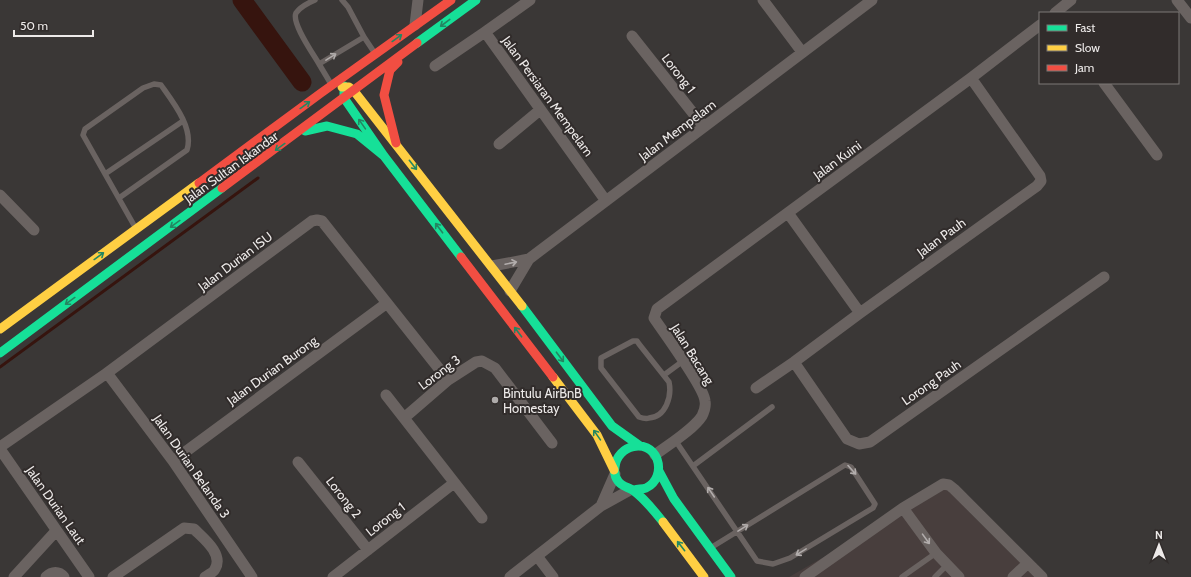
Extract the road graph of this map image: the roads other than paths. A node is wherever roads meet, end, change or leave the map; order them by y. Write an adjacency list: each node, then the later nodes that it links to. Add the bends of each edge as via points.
1 (314, 0): 21 (lane, via 303,6 295,19)
2 (342, 0): 17 (lane)
3 (418, 0): 13 (street)
4 (451, 0): 13 (street)
5 (476, 0): 18 (street, Jalan Sultan Iskandar, one-way to 18)
6 (530, 0): 15 (street, Jalan Persiaran Mempelam)
7 (763, 0): 19 (street)
8 (872, 0): 19 (street, Jalan Mempelam)
9 (1071, 0): 11 (street)
10 (1176, 0): 12 (street)
11 (1056, 12)
12 (1191, 18)
13 (415, 25): 20 (street, one-way to 13)
14 (1039, 26): 24 (street, Jalan Kuini)
15 (485, 32): 22 (street); 31 (street, Jalan Persiaran Mempelam)
16 (632, 36): 33 (street, Lorong 1)
17 (364, 37): 20 (lane); 21 (lane, one-way to 17)
18 (409, 50): 28 (street, Jalan Sultan Iskandar); 35 (street, via 390,70 384,95)
19 (802, 52): 33 (street, Jalan Mempelam)
20 (375, 55): 23 (street)
21 (319, 64): 26 (lane)
22 (435, 66)
23 (357, 68): 26 (street); 27 (street)
24 (971, 78): 43 (street, Jalan Kuini); 51 (street, Jalan Pauh, via 1041,181)
25 (1105, 84): 37 (street)
26 (332, 86): 29 (street)
27 (344, 87): 28 (street); 29 (street); 30 (street)
28 (354, 90): 30 (street, Jalan Sultan Iskandar); 35 (street)
29 (321, 93): 44 (street, one-way to 29)
30 (344, 98): 34 (street, Jalan Sultan Iskandar); 38 (street, one-way to 30)
31 (540, 110): 36 (street); 42 (street, Jalan Persiaran Mempelam)
32 (183, 121): 39 (lane); 39 (lane, via 180,112 161,86 154,84 143,88 85,129 83,135 86,142); 41 (lane, via 190,142 187,150)
33 (704, 127): 42 (street, Jalan Mempelam)
34 (300, 132): 38 (street, via 326,126 357,134); 54 (street, Jalan Sultan Iskandar, one-way to 54)
35 (396, 143): 47 (street, one-way to 47)
36 (499, 144)
37 (1158, 155)
38 (384, 156): 73 (street, one-way to 38, via 597,435)
39 (105, 174): 41 (lane)
40 (0, 195): 45 (street)
41 (119, 198): 44 (lane)
42 (606, 201): 46 (street, Jalan Mempelam)
43 (788, 213): 51 (street); 52 (street, Jalan Kuini, via 657,309)
44 (136, 229): 53 (street, one-way to 44)
45 (34, 230)
46 (529, 259): 47 (street, Jalan Mempelam, one-way to 46); 49 (street)
47 (492, 266): 49 (street)
48 (1104, 277): 56 (street, Lorong Pauh, via 870,442 859,444 848,439)
49 (510, 291): 66 (street, one-way to 66, via 612,426)
50 (387, 303): 57 (street, Jalan Durian ISU, via 322,221 312,221); 59 (street, Jalan Durian ISU); 69 (street, Jalan Durian Burong)
51 (860, 313): 56 (street, Jalan Pauh)
52 (654, 318): 55 (street, Jalan Bacang)
53 (0, 329)
54 (0, 353)
55 (683, 360): 58 (lane); 64 (street, Jalan Bacang, via 705,400 703,415)
56 (794, 362): 60 (street, Jalan Pauh)
57 (107, 373): 67 (street, Jalan Durian ISU); 69 (street, Jalan Durian Belanda 3)
58 (664, 375): 58 (lane, via 670,387 668,403 660,414 650,418 639,417 601,368 600,362 601,358 637,341)
59 (448, 380): 63 (street, Lorong 3); 65 (street, Lorong 3, via 476,362 482,361 495,368)
60 (756, 388)
61 (386, 395): 63 (street)
62 (772, 407): 71 (lane)
63 (404, 418): 74 (street)
64 (676, 440): 68 (street, Jalan Bacang); 71 (lane)
65 (552, 443)
66 (640, 446): 68 (street); 73 (street, via 627,448 622,452 615,463)
67 (0, 448): 79 (street, Jalan Durian Laut)
68 (655, 455): 72 (street)
69 (173, 461): 93 (street, Jalan Durian Belanda 3)
70 (298, 462): 82 (street, Lorong 2)
71 (693, 466): 80 (lane, one-way to 71)
72 (659, 471): 75 (street, via 657,478 648,488); 81 (street, via 674,499)
73 (615, 472): 75 (street, via 618,481); 76 (street)
74 (454, 483): 78 (street); 82 (street, Lorong 1)
75 (632, 490): 76 (street); 97 (street, one-way to 75, via 654,511)
76 (601, 506): 84 (street)
77 (903, 508): 83 (street, one-way to 83); 85 (street, via 943,484 949,485); 99 (street)
78 (482, 518)
79 (56, 531): 87 (street); 90 (street, Jalan Durian Laut)
80 (737, 532): 80 (lane, one-way to 80, via 845,465 851,467 875,504 873,508 790,558 773,564 757,561); 81 (lane)
81 (710, 549): 98 (street)
82 (368, 550): 94 (street, Lorong 1)
83 (936, 553): 86 (street); 100 (lane)
84 (537, 556): 95 (street); 96 (street)
85 (1028, 563): 103 (street); 104 (street)
86 (947, 565): 101 (lane); 102 (street)
87 (14, 577)
88 (46, 577): 89 (street, via 55,572 61,573)
89 (64, 577)
90 (89, 577)
91 (112, 577): 92 (street, via 184,528 189,528 194,529 216,552 215,569)
92 (205, 577)
93 (250, 577)
94 (333, 577)
95 (510, 577)
96 (552, 577)
97 (704, 577)
98 (731, 577)
99 (805, 577)
100 (902, 577)
101 (936, 577)
102 (959, 577)
103 (1013, 577)
104 (1042, 577)

